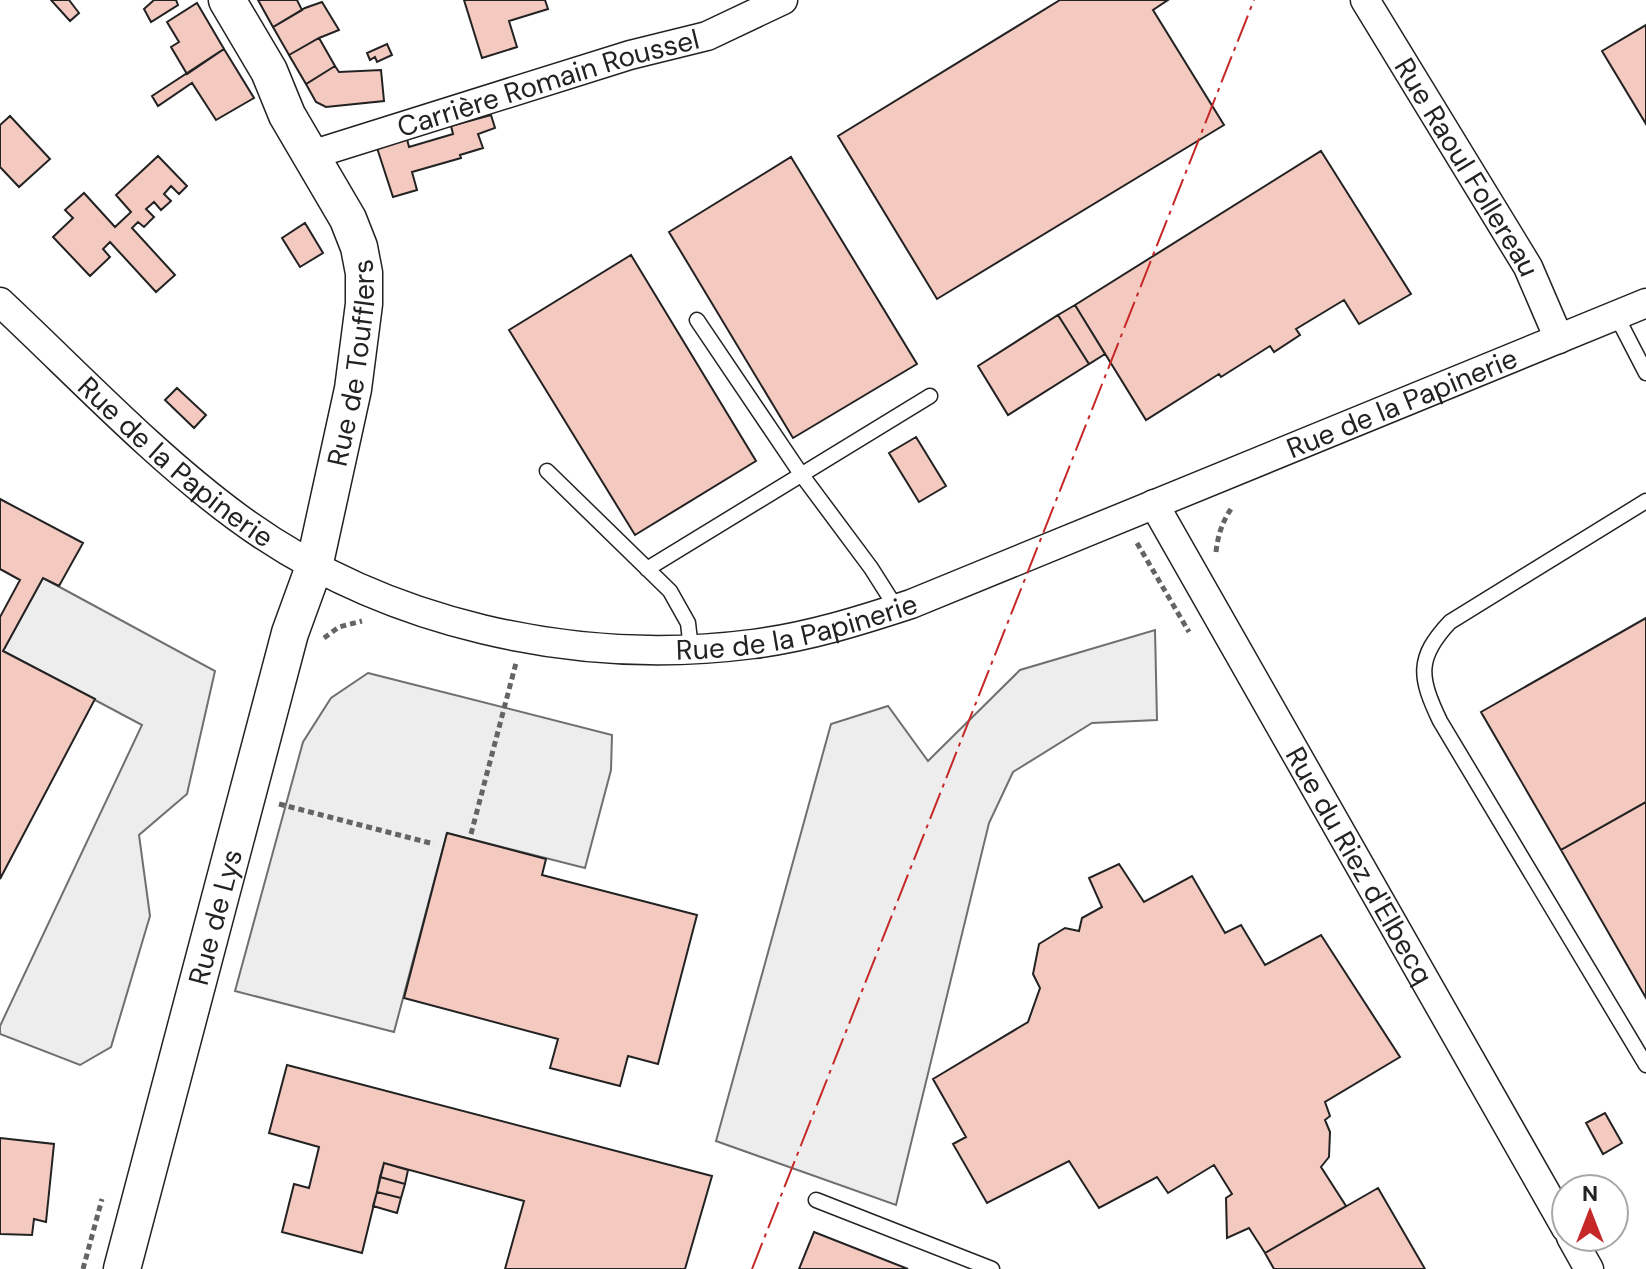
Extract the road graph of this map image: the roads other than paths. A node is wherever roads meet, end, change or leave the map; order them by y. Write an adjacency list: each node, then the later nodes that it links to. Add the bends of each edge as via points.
1 (227, 0): 4 (street, Rue de Toufflers)
2 (783, 0): 4 (street, Carrière Romain Roussel, via 707,36)
3 (1365, 0): 9 (street, Rue Raoul Follereau, via 1528,267)
4 (311, 155): 16 (street, Rue de Toufflers, via 348,219 364,273 353,389)
5 (0, 302): 16 (street, Rue de la Papinerie, via 189,479)
6 (1646, 303): 7 (street, Rue de la Papinerie)
7 (1616, 315): 9 (street, Rue de la Papinerie); 10 (lane)
8 (697, 320): 13 (lane)
9 (1559, 339): 15 (street, Rue de la Papinerie)
10 (1646, 373)
11 (930, 396): 13 (lane)
12 (547, 471): 17 (lane)
13 (801, 474): 17 (lane); 18 (lane)
14 (1646, 501): 20 (lane, via 1450,622 1424,659 1429,698 1440,721)
15 (1154, 504): 18 (street, Rue de la Papinerie); 22 (street, Rue du Riez d'Elbecq)
16 (314, 567): 19 (street, Rue de la Papinerie, via 386,598 474,626 569,645); 23 (street, Rue de Lys, via 290,633)
17 (647, 569): 19 (lane, via 670,591 688,623)
18 (897, 609): 19 (street, Rue de la Papinerie, via 788,638)
19 (691, 649)
20 (1646, 1065)
21 (816, 1200): 24 (lane)
22 (1550, 1200)
23 (122, 1269)
24 (992, 1269)

